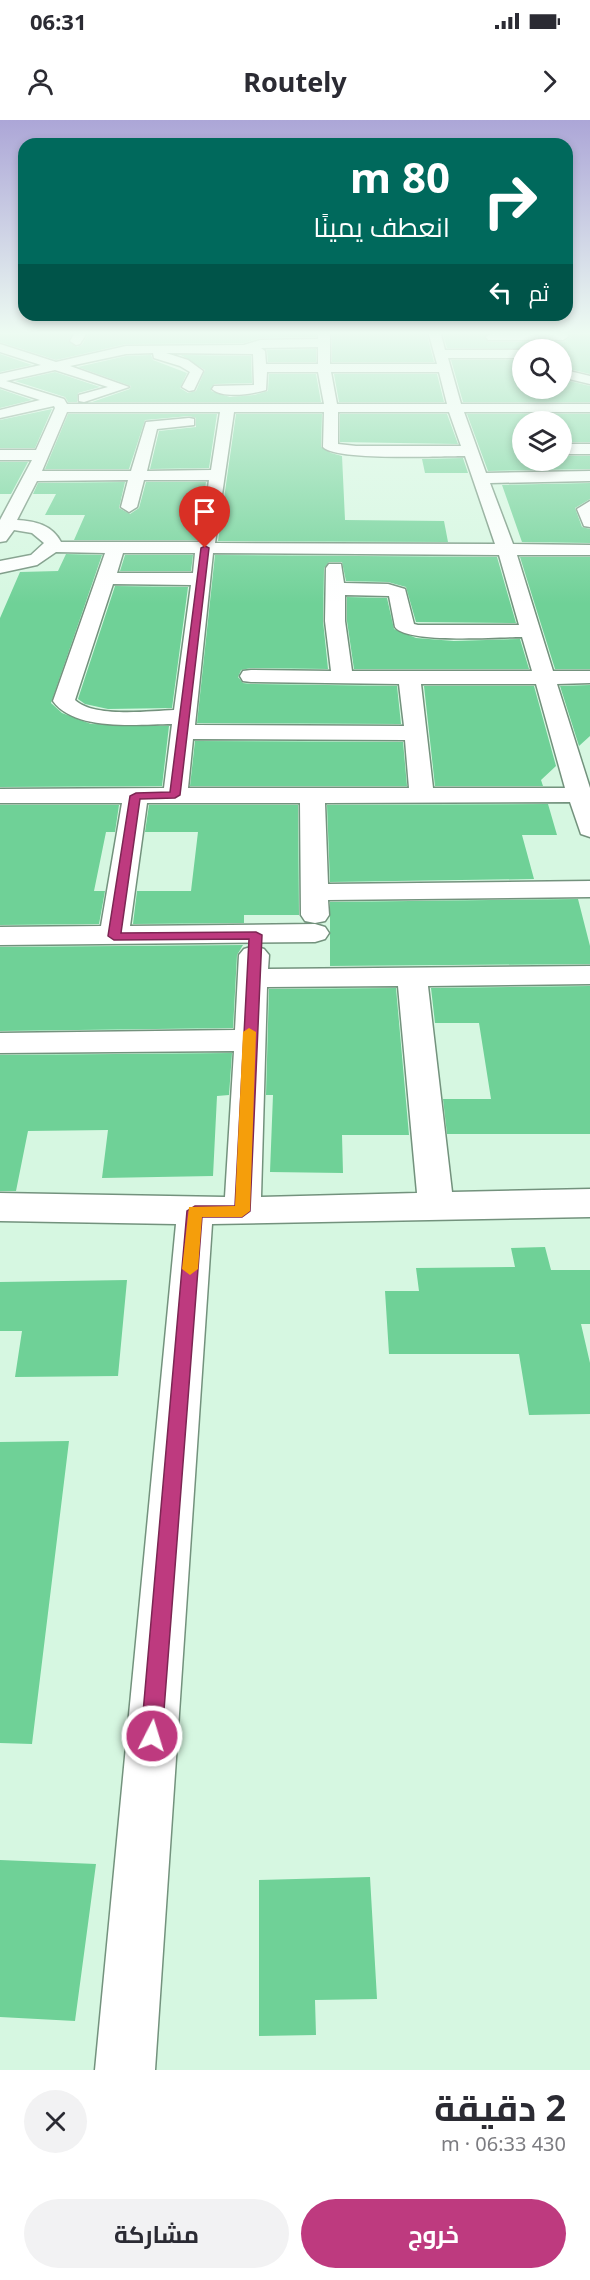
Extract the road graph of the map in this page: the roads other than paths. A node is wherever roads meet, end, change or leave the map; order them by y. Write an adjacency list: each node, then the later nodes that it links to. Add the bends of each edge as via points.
1 (54, 422): 10 (street)
2 (169, 422): 14 (street, via 152,424)
3 (226, 422): 12 (street)
4 (331, 422): 8 (street, via 333,448)
5 (460, 422): 8 (street)
6 (590, 449): 7 (street)
7 (572, 450)
8 (470, 451): 16 (street)
9 (0, 454): 10 (street)
10 (42, 455): 13 (street)
11 (572, 464): 15 (street)
12 (218, 475): 14 (street); 23 (street)
13 (31, 476): 14 (street); 20 (street)
14 (137, 476): 18 (street)
15 (582, 476): 16 (street)
16 (480, 478): 24 (street)
17 (590, 506): 19 (street, via 585,509)
18 (129, 507)
19 (590, 522)
20 (2, 529): 22 (street, via 41,531)
21 (590, 541): 24 (street)
22 (52, 543): 23 (street); 25 (street); 28 (street, via 47,552 27,562)
23 (206, 544): 24 (street); 25 (street); 26 (street); 30 (street)
24 (504, 545): 26 (street); 27 (street); 32 (street)
25 (116, 548): 29 (street)
26 (335, 549): 31 (street)
27 (590, 550)
28 (0, 567)
29 (106, 578): 30 (street); 38 (street, via 64,698 67,707 88,716)
30 (200, 579): 38 (street)
31 (335, 589): 32 (street, via 398,593 405,627 415,631); 34 (street)
32 (531, 632): 37 (street)
33 (251, 676): 34 (street)
34 (342, 677): 36 (street)
35 (590, 677): 37 (street)
36 (409, 678): 37 (street); 39 (street)
37 (546, 678): 42 (street)
38 (183, 724): 39 (street); 40 (street)
39 (416, 733): 41 (street)
40 (175, 795): 44 (street); 45 (street)
41 (422, 795): 42 (street); 45 (street)
42 (585, 795): 46 (street)
43 (0, 796): 44 (street)
44 (136, 796): 52 (street)
45 (312, 797): 48 (street)
46 (590, 829)
47 (590, 889): 48 (street)
48 (315, 892): 49 (street)
49 (315, 933): 50 (street); 54 (street)
50 (256, 935): 52 (street); 56 (street)
51 (0, 936): 52 (street)
52 (114, 936)
53 (590, 975): 55 (street)
54 (315, 976): 55 (street); 56 (street)
55 (412, 976): 61 (street)
56 (253, 978): 57 (street)
57 (249, 1041): 58 (street); 63 (street)
58 (0, 1043)
59 (590, 1203): 61 (street)
60 (0, 1207): 62 (street)
61 (436, 1208): 63 (street)
62 (195, 1211): 63 (street); 64 (street)
63 (242, 1211)
64 (125, 2070)

